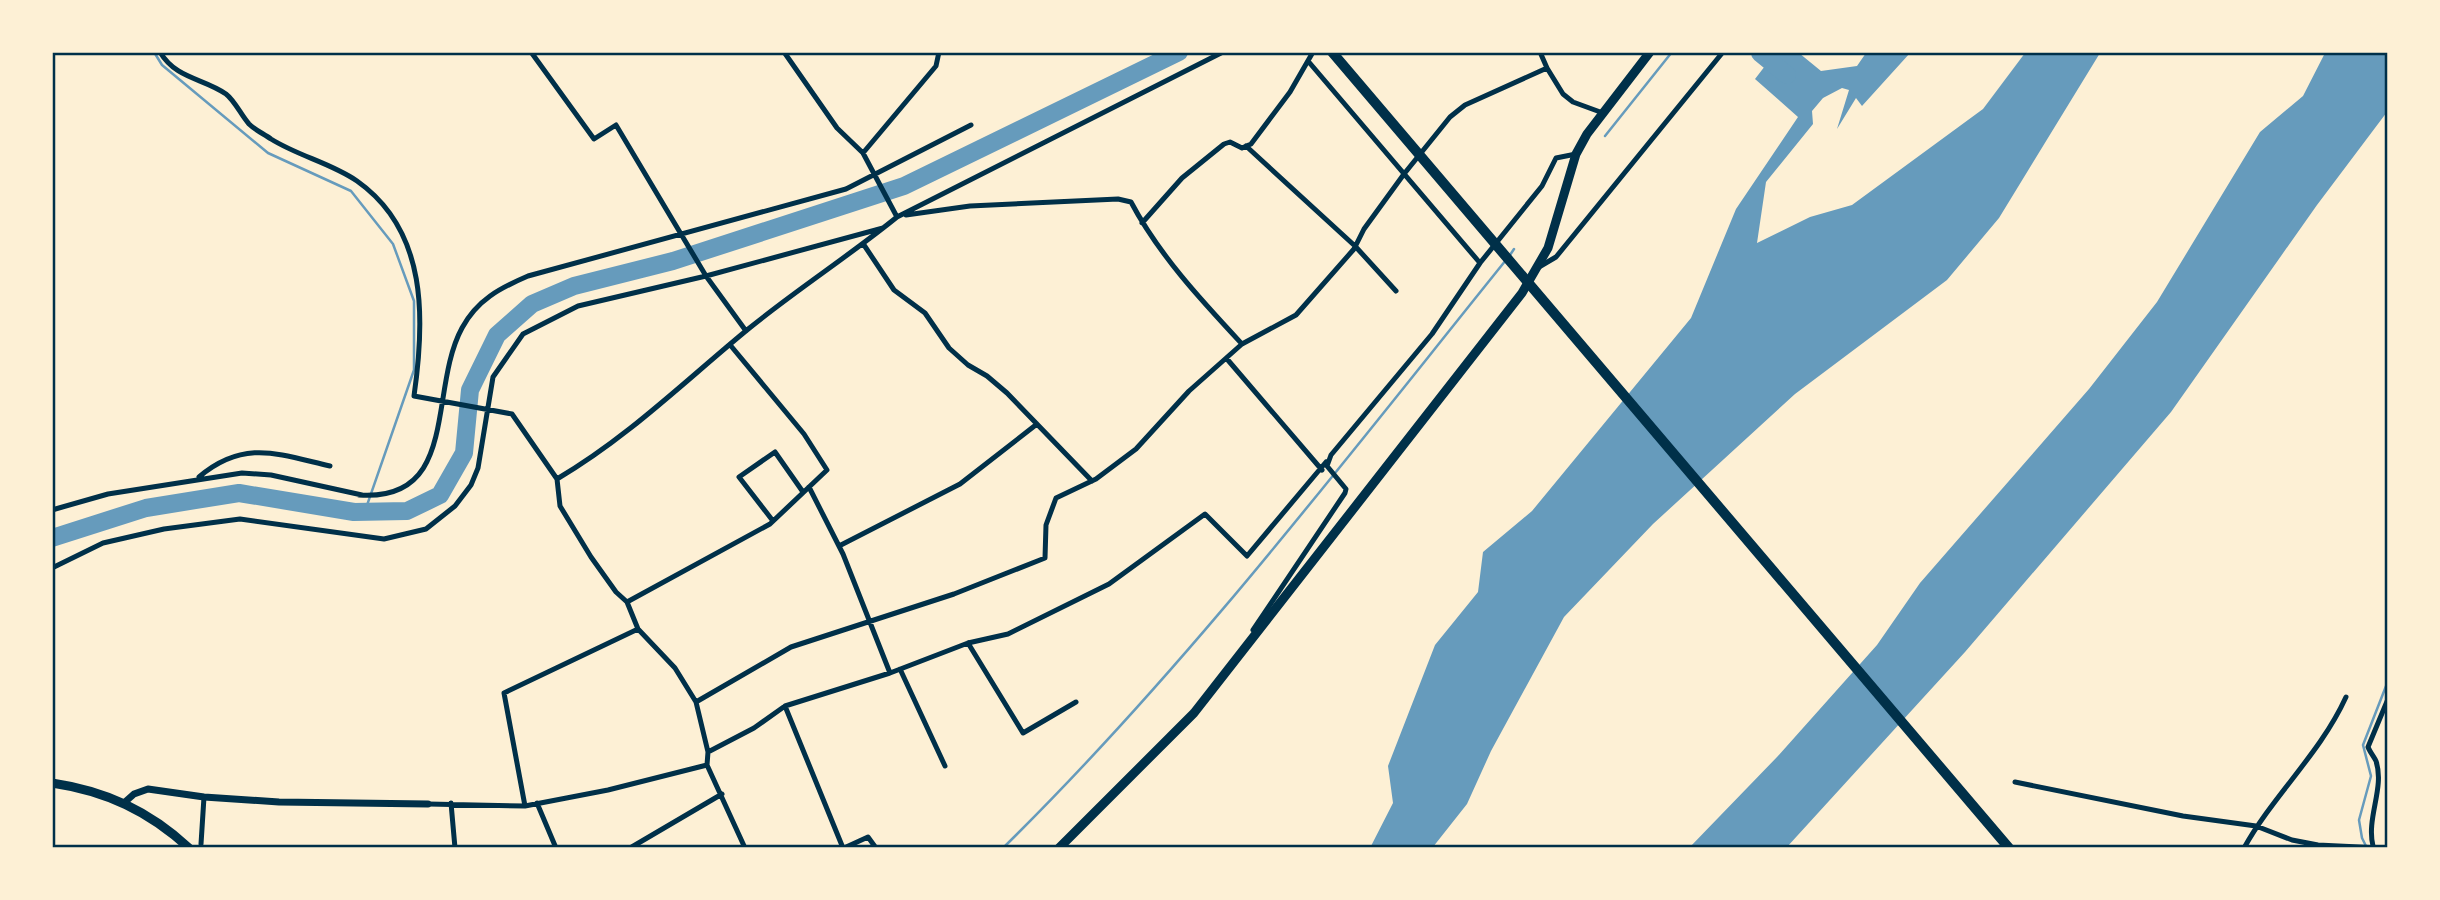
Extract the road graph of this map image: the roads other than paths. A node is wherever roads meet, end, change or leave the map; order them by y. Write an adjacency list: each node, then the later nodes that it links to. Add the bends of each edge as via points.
1 (160, 52): 34 (street, via 178,73 227,95 251,126 356,181 388,212 408,245 419,284 420,355 414,396)
2 (531, 52): 23 (street, via 594,139 617,125)
3 (783, 52): 16 (street, via 837,128)
4 (939, 52): 16 (street, via 936,66)
5 (1223, 52): 20 (street)
6 (1313, 52): 11 (street)
7 (1332, 52): 83 (highway)
8 (1540, 52): 12 (street)
9 (1650, 52): 13 (main road)
10 (1723, 52): 27 (street, via 1556,257)
11 (1308, 61): 15 (street); 18 (street)
12 (1547, 68): 13 (street, via 1563,94); 18 (street, via 1450,117)
13 (1603, 113): 17 (main road)
14 (971, 125): 19 (street)
15 (1247, 146): 21 (street, via 1224,144 1182,178); 25 (street)
16 (863, 153): 19 (street)
17 (1576, 154): 26 (street, via 1556,158 1542,186); 27 (main road)
18 (1404, 174): 25 (street); 26 (street)
19 (875, 175): 20 (street); 23 (street, via 846,188)
20 (897, 217): 21 (street, via 970,206 1118,200 1131,202); 22 (street)
21 (1142, 223): 31 (street)
22 (883, 228): 24 (street); 28 (street)
23 (681, 234): 28 (street); 34 (street, via 528,276 492,292 462,328)
24 (864, 245): 30 (street); 36 (street, via 894,290 925,313 949,348 997,384)
25 (1355, 246): 29 (street); 31 (street, via 1296,316)
26 (1480, 262): 38 (street, via 1432,334)
27 (1539, 267): 54 (main road)
28 (706, 276): 30 (street); 35 (street, via 578,306 523,334 493,377)
29 (1396, 291)
30 (746, 331): 32 (street)
31 (1242, 344): 33 (street)
32 (731, 346): 40 (street, via 671,398); 42 (street, via 804,434 827,470)
33 (1227, 359): 38 (street); 41 (street, via 1189,391 1136,449)
34 (440, 400): 35 (street); 39 (street, via 436,447 422,473 407,486 383,496 271,475 242,473)
35 (486, 407): 40 (street, via 512,414); 47 (street, via 478,468 471,485 455,506 426,529 384,539 240,519 103,543)
36 (1037, 424): 41 (street); 46 (street, via 960,484)
37 (330, 466): 39 (street, via 265,451 219,460)
38 (1325, 466): 51 (street, via 1247,556 1205,514 1109,584 1007,634); 54 (street, via 1346,489)
39 (197, 479): 44 (street, via 108,494)
40 (557, 479): 48 (street, via 560,506 591,557)
41 (1092, 481): 49 (street, via 1056,498 1048,513 1045,558 954,594)
42 (808, 487): 43 (street); 46 (street)
43 (803, 492): 45 (street); 45 (street, via 775,452 739,477)
44 (52, 510)
45 (773, 521): 48 (street)
46 (839, 546): 49 (street)
47 (52, 568)
48 (627, 602): 50 (street)
49 (870, 619): 53 (street); 57 (street, via 791,647)
50 (638, 629): 57 (street, via 676,668); 71 (street, via 504,693)
51 (968, 643): 52 (street); 58 (street, via 1023,733)
52 (900, 669): 53 (street); 62 (street)
53 (890, 673): 59 (street)
54 (1222, 679): 82 (main road)
55 (2346, 697): 72 (street, via 2316,751)
56 (2388, 699): 74 (street, via 2368,747 2376,760 2369,826)
57 (696, 702): 60 (street)
58 (1076, 702)
59 (785, 706): 60 (street); 80 (street)
60 (708, 752): 61 (street)
61 (707, 765): 65 (street); 69 (street)
62 (945, 766)
63 (2015, 782): 72 (street)
64 (52, 783): 67 (main road)
65 (722, 794): 78 (street); 79 (street)
66 (204, 797): 67 (street, via 148,789); 70 (street); 73 (street)
67 (125, 802): 75 (main road)
68 (451, 803): 70 (street); 71 (street); 76 (street)
69 (537, 803): 71 (street); 77 (street)
70 (428, 804)
71 (525, 806)
72 (2256, 826): 74 (street, via 2305,843); 84 (street)
73 (201, 844)
74 (2376, 847)
75 (189, 848)
76 (455, 848)
77 (556, 848)
78 (630, 848)
79 (745, 848)
80 (843, 848): 81 (street, via 868,837)
81 (876, 848)
82 (1059, 848)
83 (2009, 848)
84 (2244, 848)

